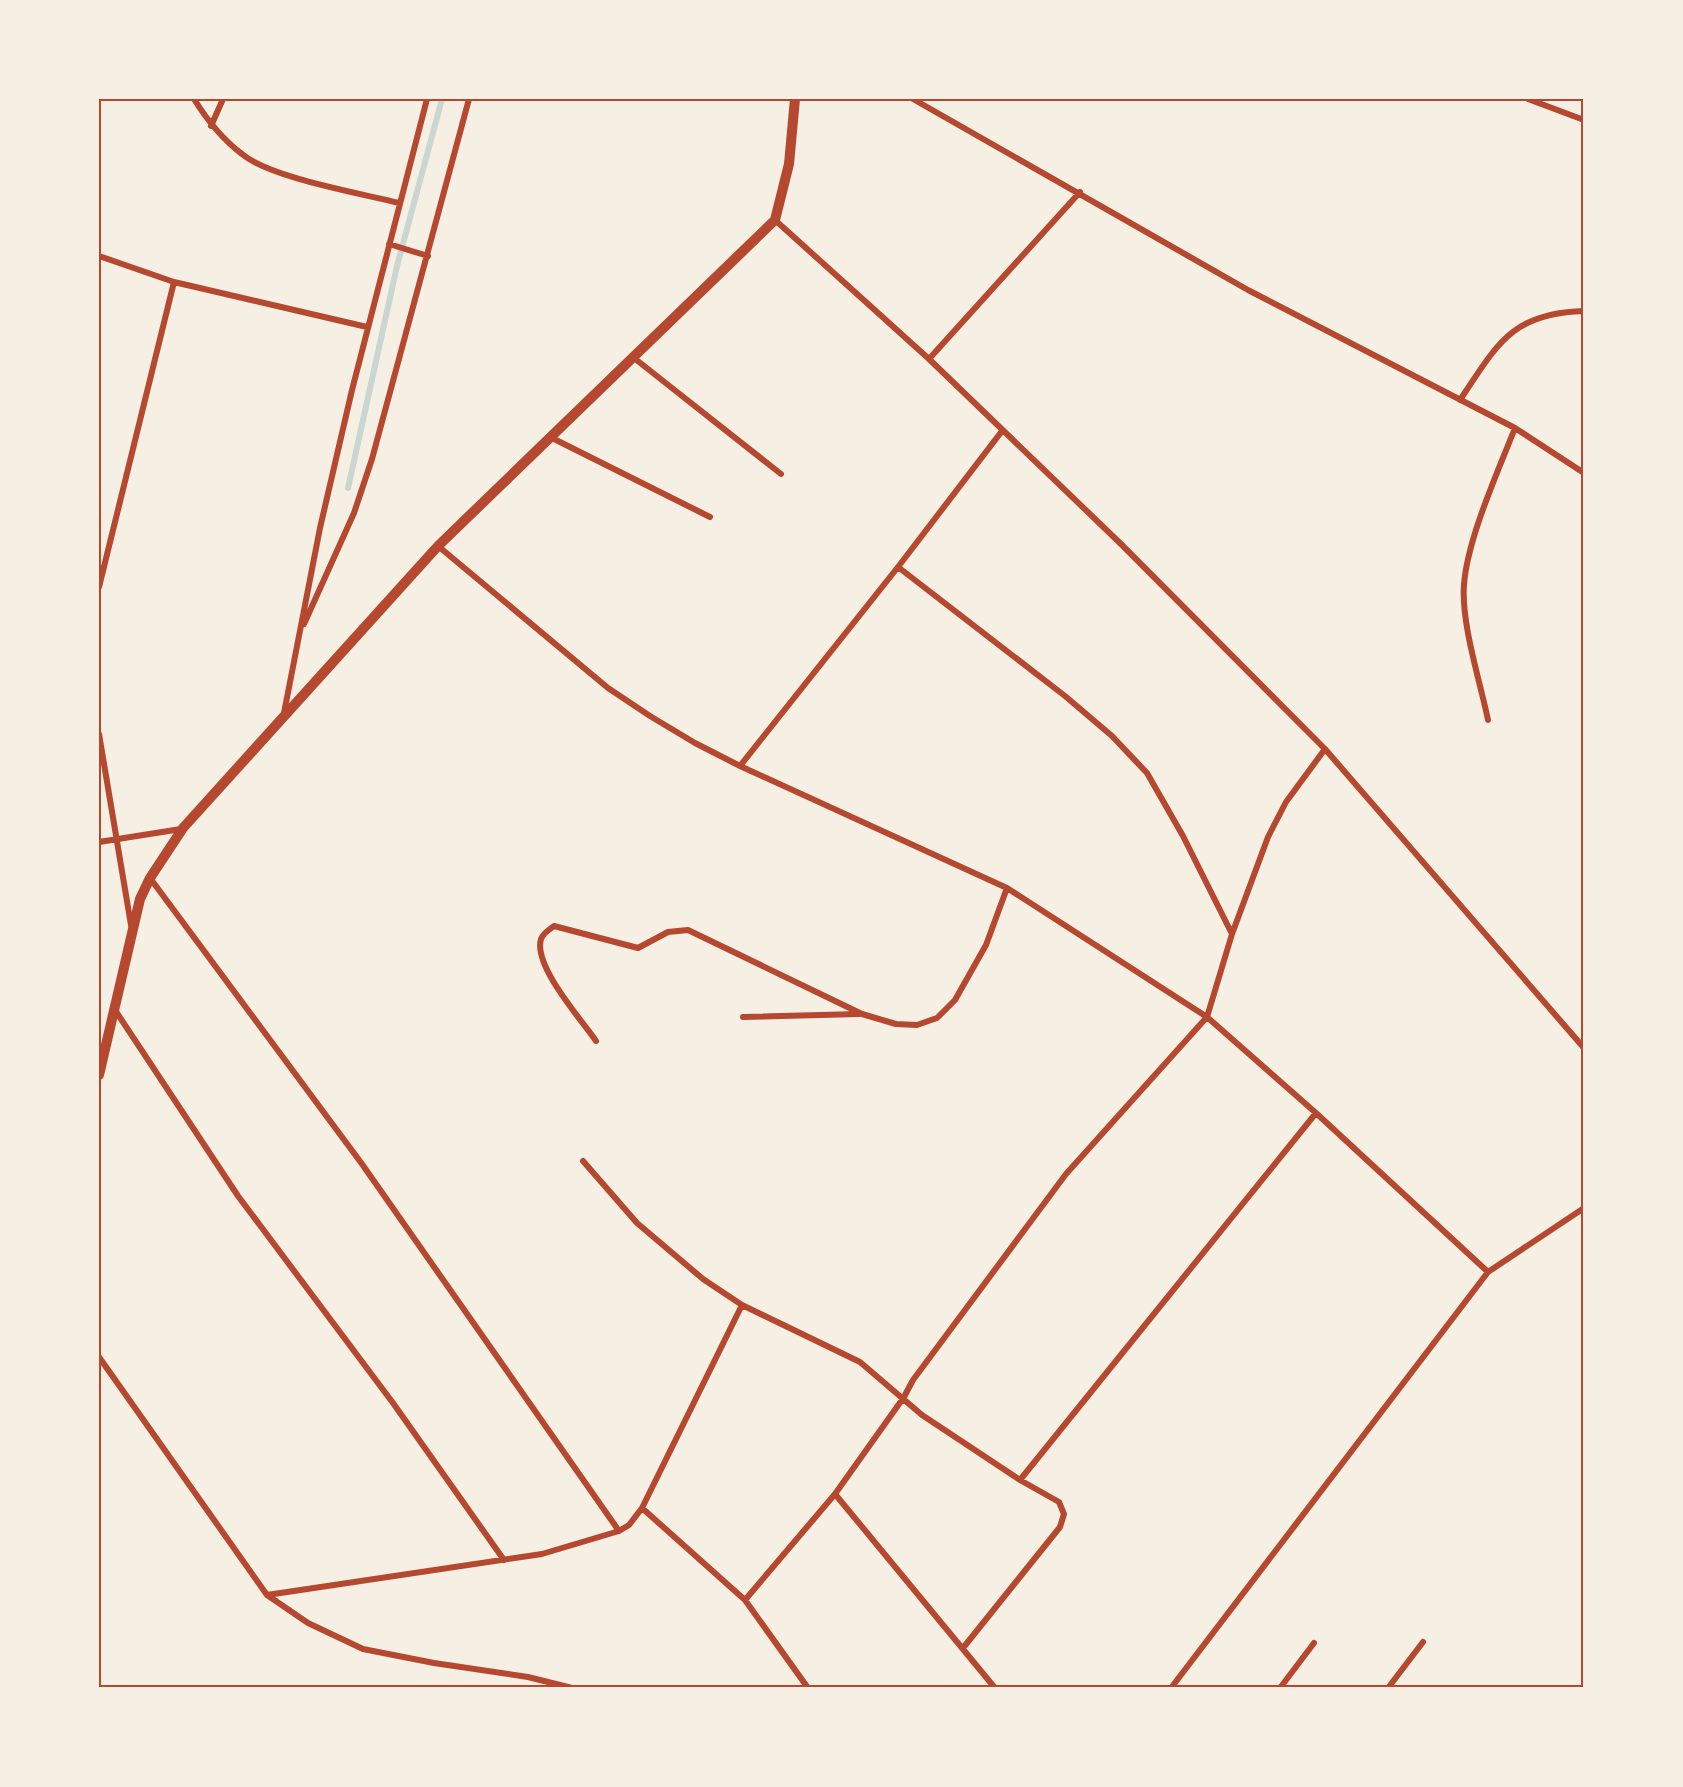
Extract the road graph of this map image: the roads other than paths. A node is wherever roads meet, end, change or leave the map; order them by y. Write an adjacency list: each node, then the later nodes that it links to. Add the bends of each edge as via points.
1 (194, 99): 9 (street)
2 (223, 99): 9 (street)
3 (427, 99): 11 (street)
4 (469, 99): 15 (street)
5 (795, 99): 12 (street, via 789,164)
6 (913, 99): 10 (street)
7 (1528, 99): 8 (street)
8 (1584, 120)
9 (211, 126): 11 (street, via 243,156 285,174)
10 (1080, 192): 20 (street); 21 (street, via 1248,290)
11 (399, 203): 13 (street)
12 (775, 220): 19 (street); 20 (street)
13 (389, 244): 15 (street); 18 (street)
14 (99, 256): 16 (street)
15 (428, 256): 31 (street, via 361,491)
16 (174, 282): 18 (street); 30 (street)
17 (1584, 311): 21 (street, via 1563,311 1510,331)
18 (367, 327): 31 (street, via 320,528)
19 (633, 358): 24 (street); 26 (street)
20 (928, 358): 23 (street)
21 (1460, 400): 22 (street)
22 (1515, 428): 25 (street); 33 (street, via 1482,517 1464,585 1465,610)
23 (1002, 431): 29 (street); 35 (street)
24 (550, 437): 27 (street); 28 (street)
25 (1584, 473)
26 (781, 474)
27 (710, 517)
28 (438, 546): 32 (street); 36 (street, via 608,688 694,743)
29 (898, 567): 36 (street); 43 (street, via 1065,696 1112,736 1147,773)
30 (99, 587)
31 (300, 634): 32 (street)
32 (283, 717): 37 (street)
33 (1488, 720)
34 (99, 734): 38 (street)
35 (1325, 749): 43 (street, via 1286,802 1268,837); 49 (street)
36 (740, 766): 41 (street)
37 (183, 828): 38 (street); 40 (street)
38 (117, 838): 39 (street); 42 (street)
39 (99, 842)
40 (150, 878): 42 (street); 61 (street, via 362,1164)
41 (1006, 888): 45 (street, via 986,945 955,1000 937,1018 917,1025 896,1024); 47 (street)
42 (132, 928): 44 (street)
43 (1232, 934): 47 (street)
44 (115, 1010): 50 (street); 62 (street, via 238,1196 393,1403)
45 (862, 1014): 46 (street); 48 (street, via 688,930 669,932 638,948 554,926 541,940 547,971)
46 (743, 1017)
47 (1207, 1017): 51 (street); 57 (street, via 1066,1174)
48 (596, 1041)
49 (1584, 1048)
50 (99, 1075)
51 (1316, 1113): 54 (street); 58 (street)
52 (583, 1161): 55 (street, via 637,1223 703,1280)
53 (1584, 1208): 54 (street)
54 (1488, 1272): 71 (street)
55 (742, 1305): 57 (street, via 860,1362); 60 (street)
56 (99, 1357): 63 (street)
57 (904, 1397): 58 (street, via 922,1415); 59 (street)
58 (1020, 1480): 67 (street, via 1059,1502 1064,1514 1060,1527)
59 (835, 1494): 64 (street); 67 (street)
60 (642, 1508): 61 (street); 64 (street)
61 (619, 1531): 62 (street, via 542,1554)
62 (504, 1560): 63 (street)
63 (267, 1595): 68 (street, via 308,1623 363,1649)
64 (745, 1600): 69 (street)
65 (1423, 1642): 73 (street)
66 (1314, 1643): 72 (street)
67 (963, 1648): 70 (street)
68 (572, 1688)
69 (808, 1688)
70 (995, 1688)
71 (1171, 1688)
72 (1280, 1688)
73 (1388, 1688)

